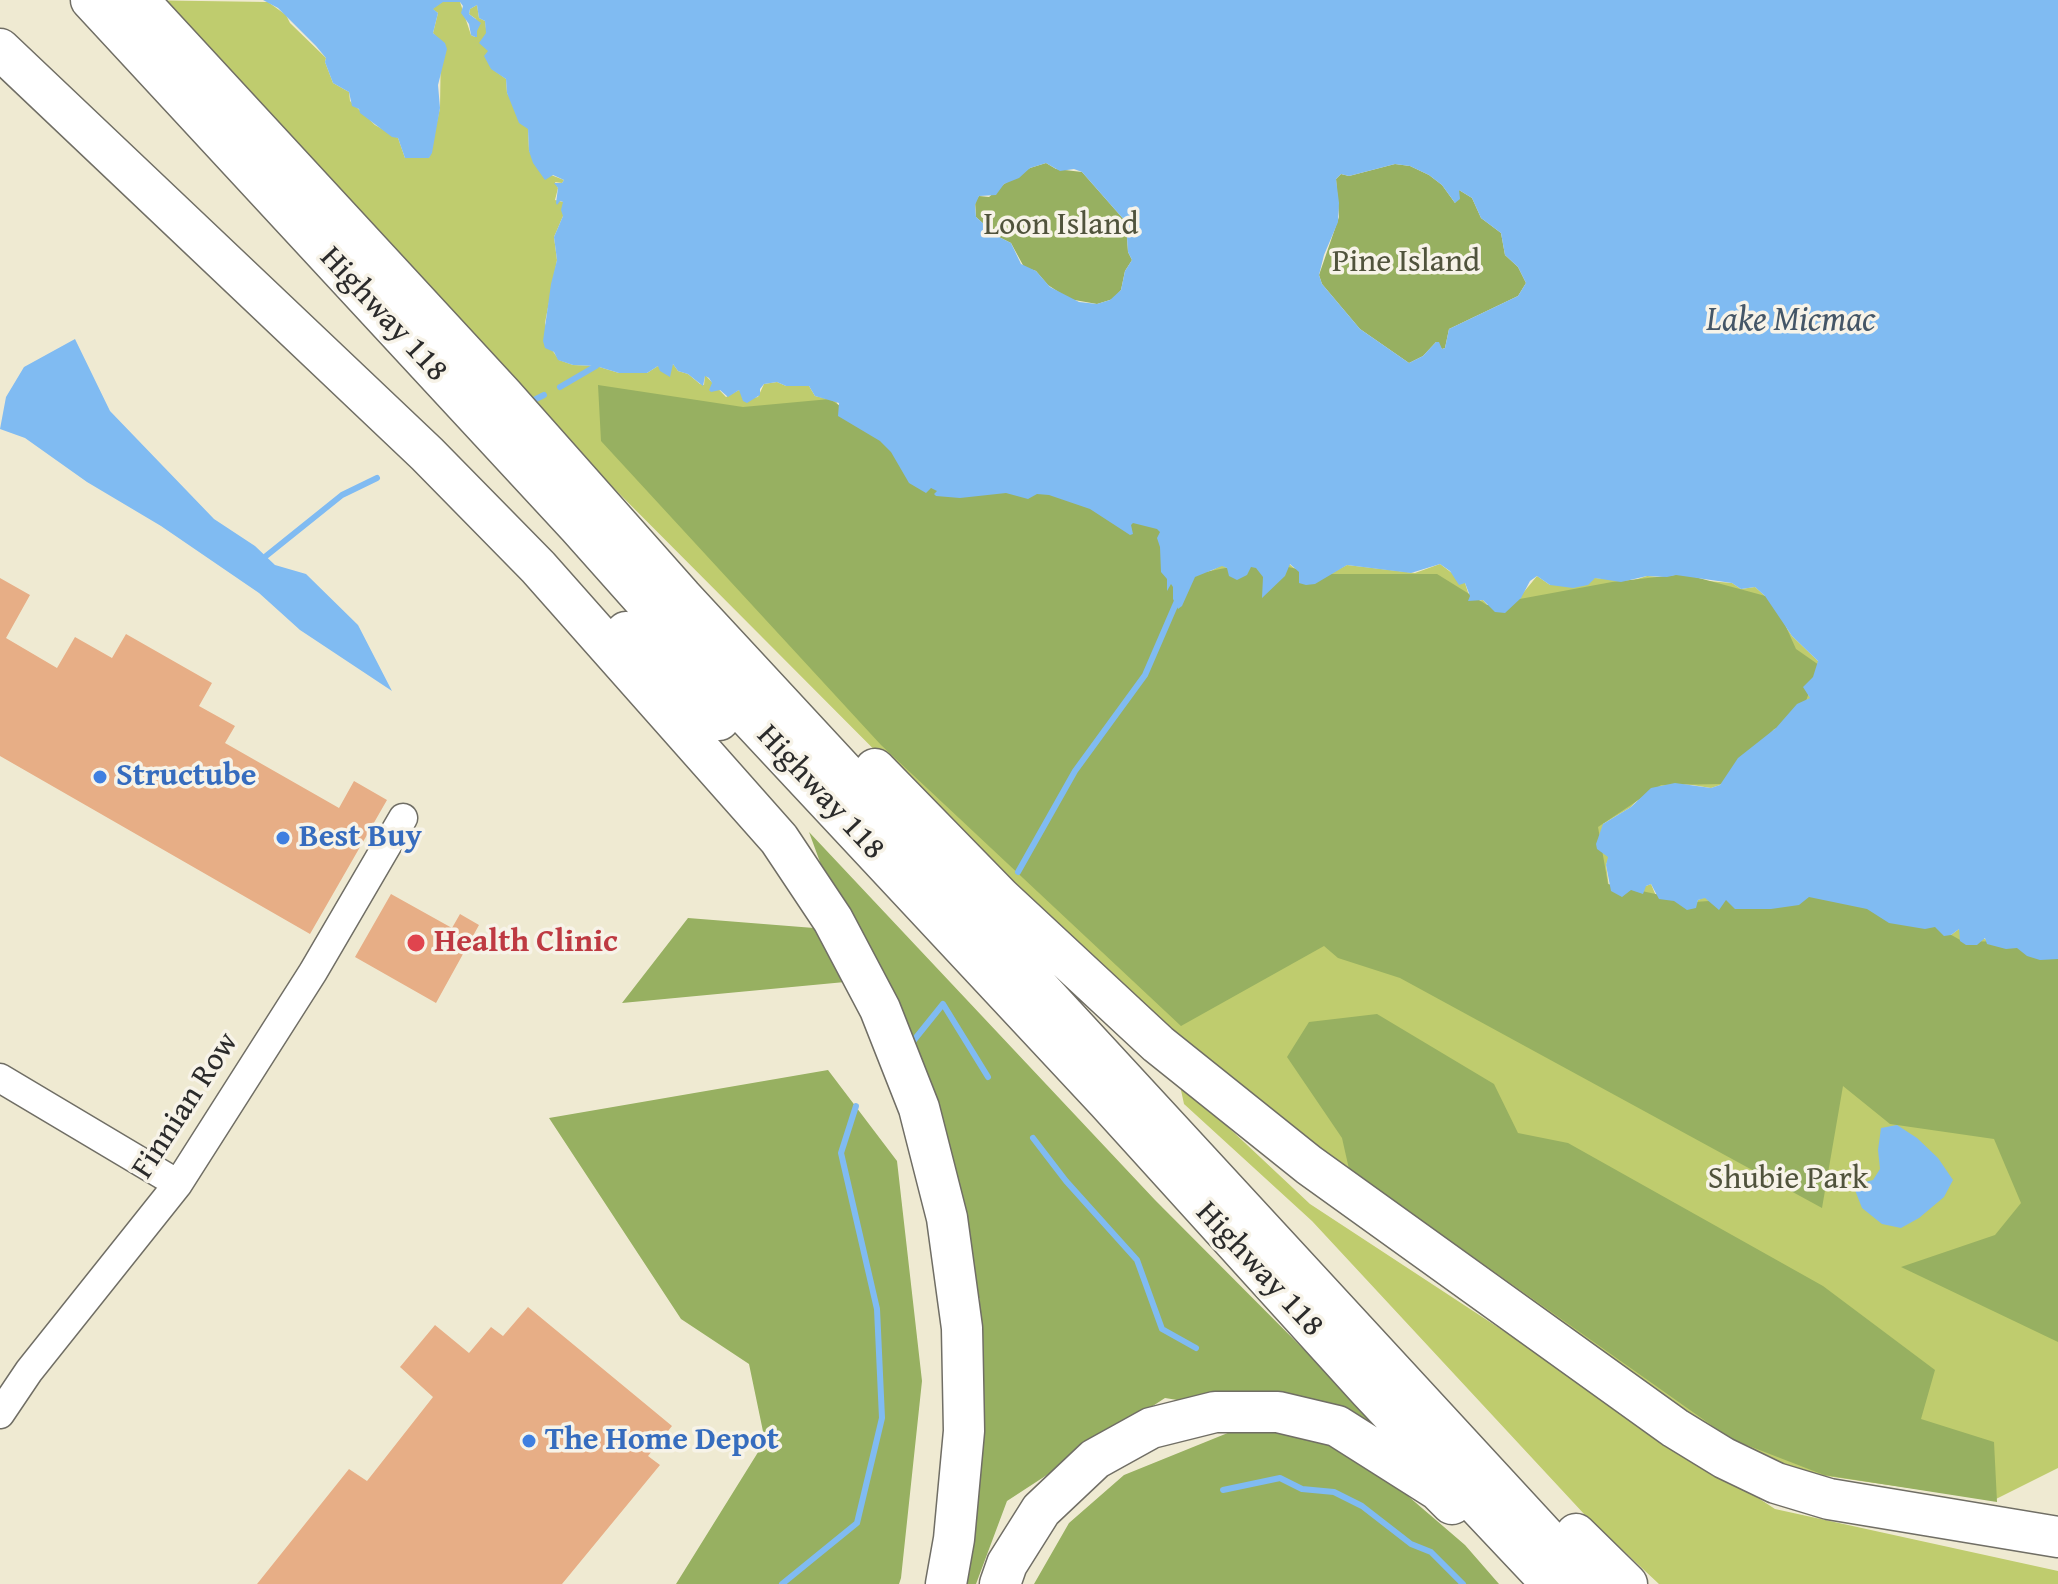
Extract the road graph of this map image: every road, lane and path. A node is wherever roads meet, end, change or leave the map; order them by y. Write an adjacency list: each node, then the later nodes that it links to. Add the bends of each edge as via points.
1 (91, 0): 9 (highway, Highway 118)
2 (138, 0): 4 (highway, Highway 118)
3 (0, 49): 5 (highway)
4 (503, 395): 10 (highway, Highway 118, via 909,847); 12 (highway, via 611,496 1001,898 1158,1044 1309,1165 1724,1458 1776,1483 1829,1499)
5 (427, 454): 9 (highway, via 547,557 724,725 949,953 1181,1204); 13 (highway, via 538,567 779,839 833,920 880,1009 922,1122 947,1218 962,1328 964,1431)
6 (403, 818): 8 (street, Finnian Row)
7 (0, 1078): 8 (street)
8 (178, 1184): 11 (street, Finnian Row)
9 (1281, 1292): 16 (highway, Highway 118)
10 (1391, 1369): 17 (highway, Highway 118); 18 (highway, via 1484,1441)
11 (0, 1414)
12 (2058, 1537)
13 (946, 1584)
14 (1000, 1584): 15 (highway, via 1041,1510 1095,1459 1151,1428 1215,1412 1278,1412 1337,1426 1438,1490)
15 (1533, 1584)
16 (1552, 1584)
17 (1589, 1584)
18 (1627, 1584)

